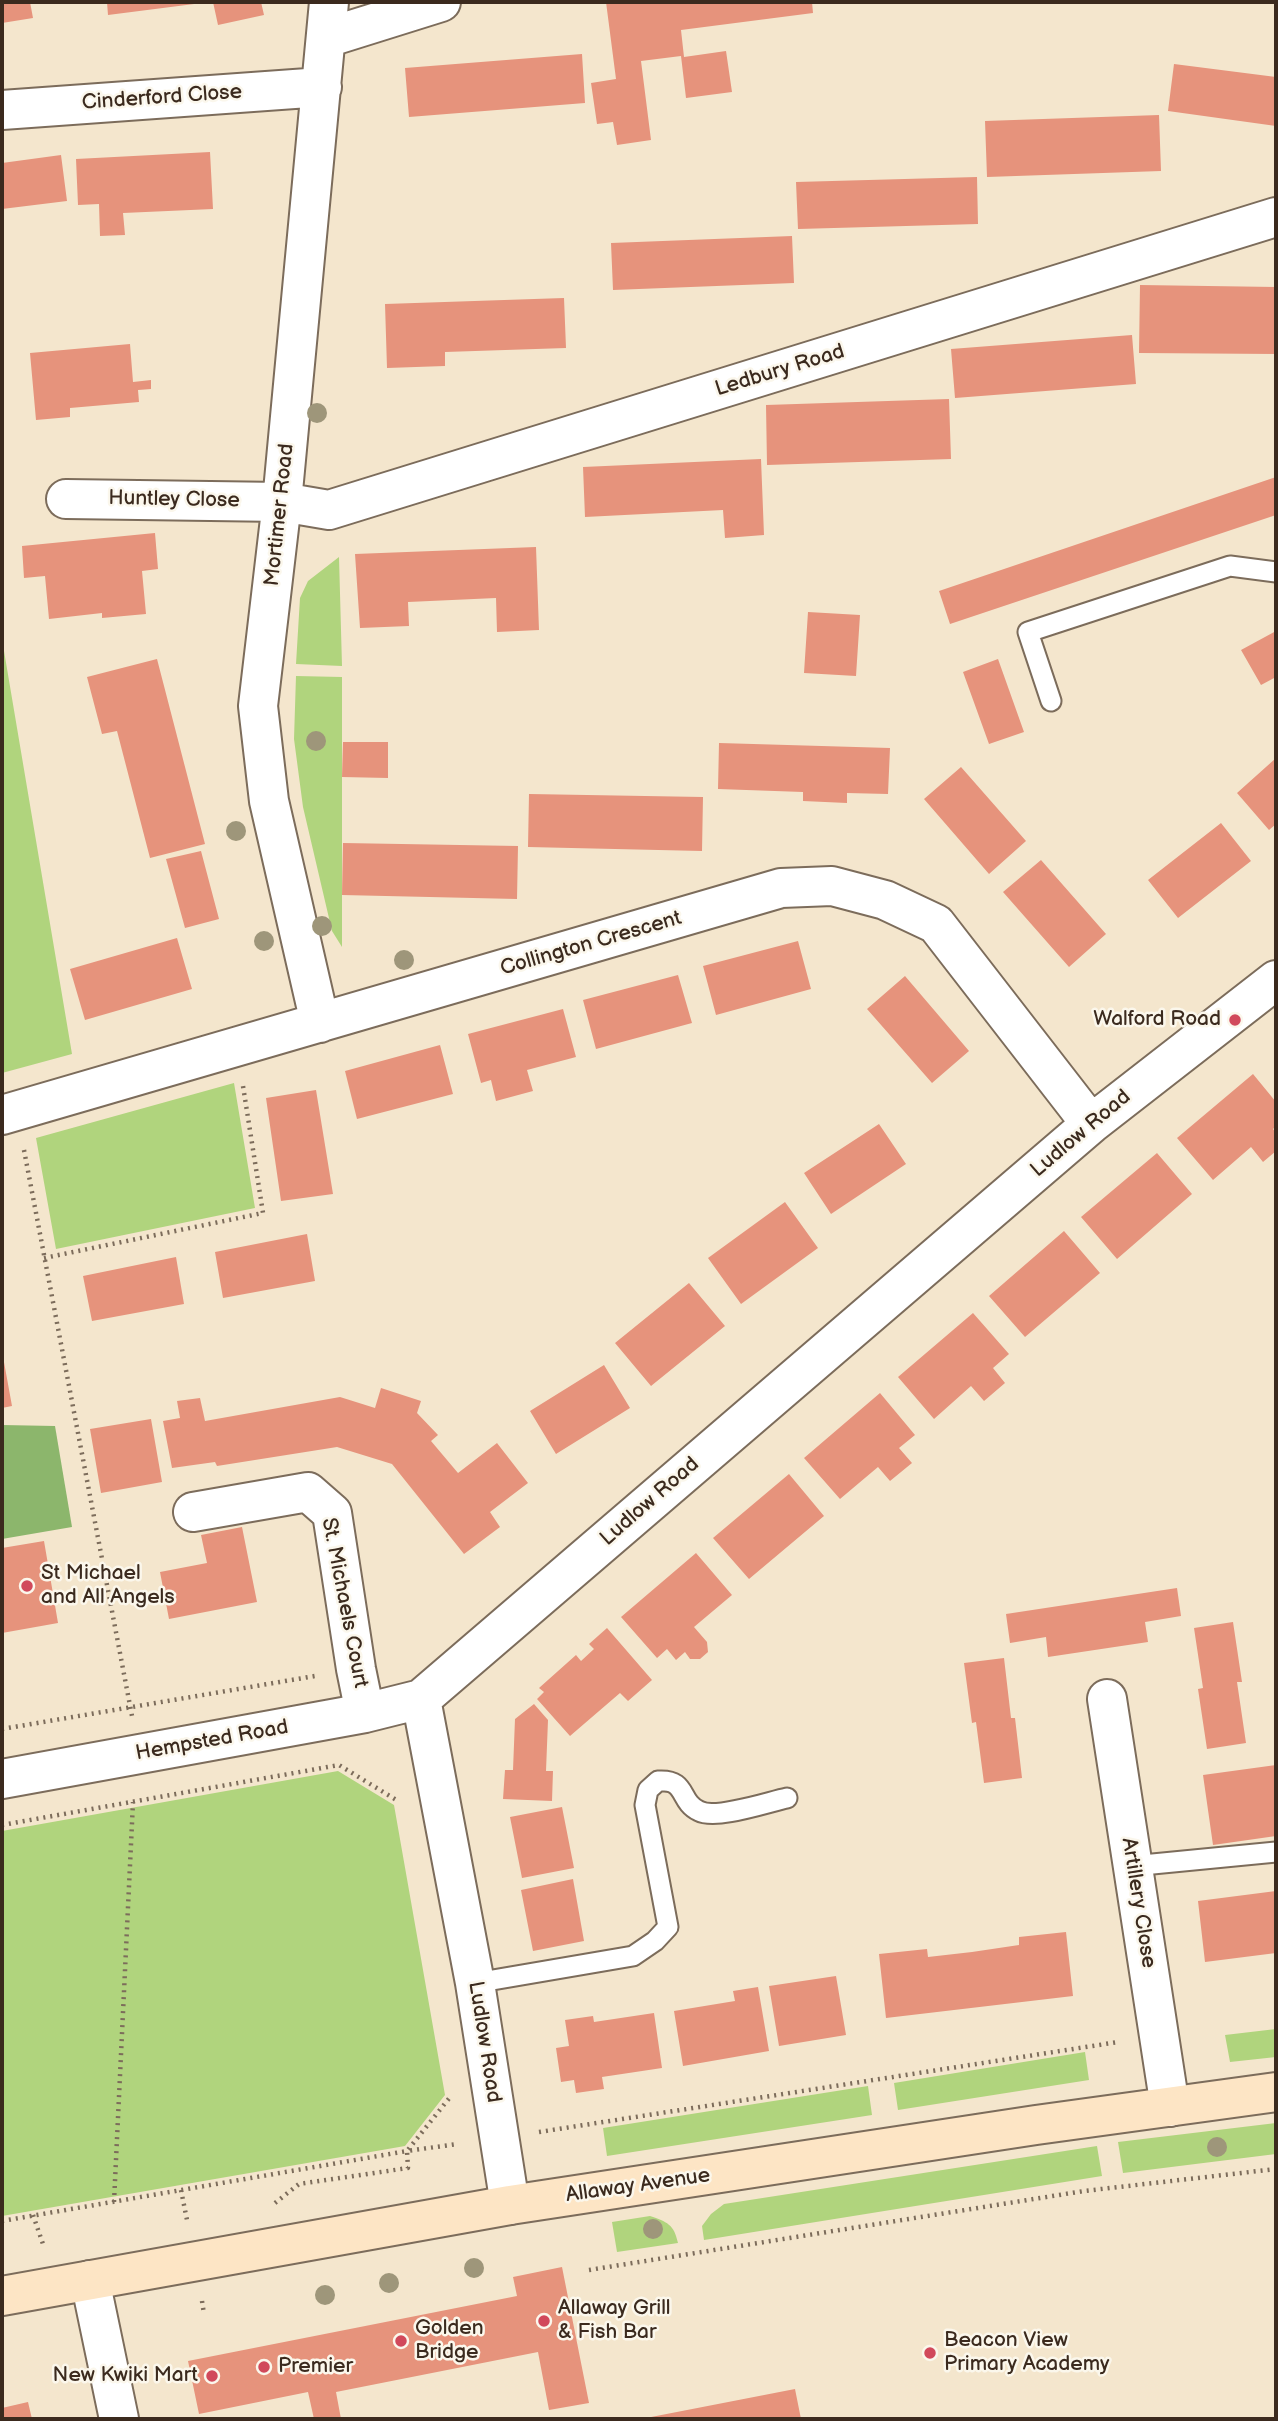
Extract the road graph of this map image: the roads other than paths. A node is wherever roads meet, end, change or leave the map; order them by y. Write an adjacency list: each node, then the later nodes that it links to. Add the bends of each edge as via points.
1 (441, 2): 2 (street)
2 (328, 20): 3 (street, Mortimer Road)
3 (322, 87): 4 (street, Cinderford Close); 7 (street, Mortimer Road)
4 (2, 110)
5 (1276, 217): 7 (street, Ledbury Road, via 329,510)
6 (66, 499): 7 (street, Huntley Close)
7 (282, 502): 11 (street, Mortimer Road, via 258,706 269,802)
8 (1276, 572): 9 (lane, via 1230,566 1028,632)
9 (1051, 701)
10 (1276, 980): 13 (street, Ludlow Road)
11 (320, 1023): 12 (street, Collington Crescent); 13 (street, Collington Crescent, via 780,888 832,886 885,900 936,924)
12 (9, 1113)
13 (1091, 1124): 15 (street, Ludlow Road)
14 (193, 1512): 17 (street, St. Michaels Court, via 308,1492 332,1513)
15 (421, 1699): 17 (street, Hempsted Road); 22 (street, Ludlow Road)
16 (1107, 1699): 21 (street, Artillery Close)
17 (365, 1713): 18 (street, Hempsted Road)
18 (2, 1779)
19 (787, 1798): 22 (lane, via 715,1814 700,1812 671,1780 658,1781 648,1790 645,1805 668,1927 632,1956)
20 (1276, 1852): 21 (lane)
21 (1132, 1866): 24 (street, Artillery Close)
22 (475, 1983): 25 (street, Ludlow Road)
23 (1276, 2092): 24 (street, Allaway Avenue)
24 (1170, 2107): 25 (street, Allaway Avenue)
25 (510, 2205): 26 (street, Allaway Avenue)
26 (90, 2280): 27 (street, Allaway Avenue); 28 (street)
27 (2, 2296)
28 (119, 2419)

